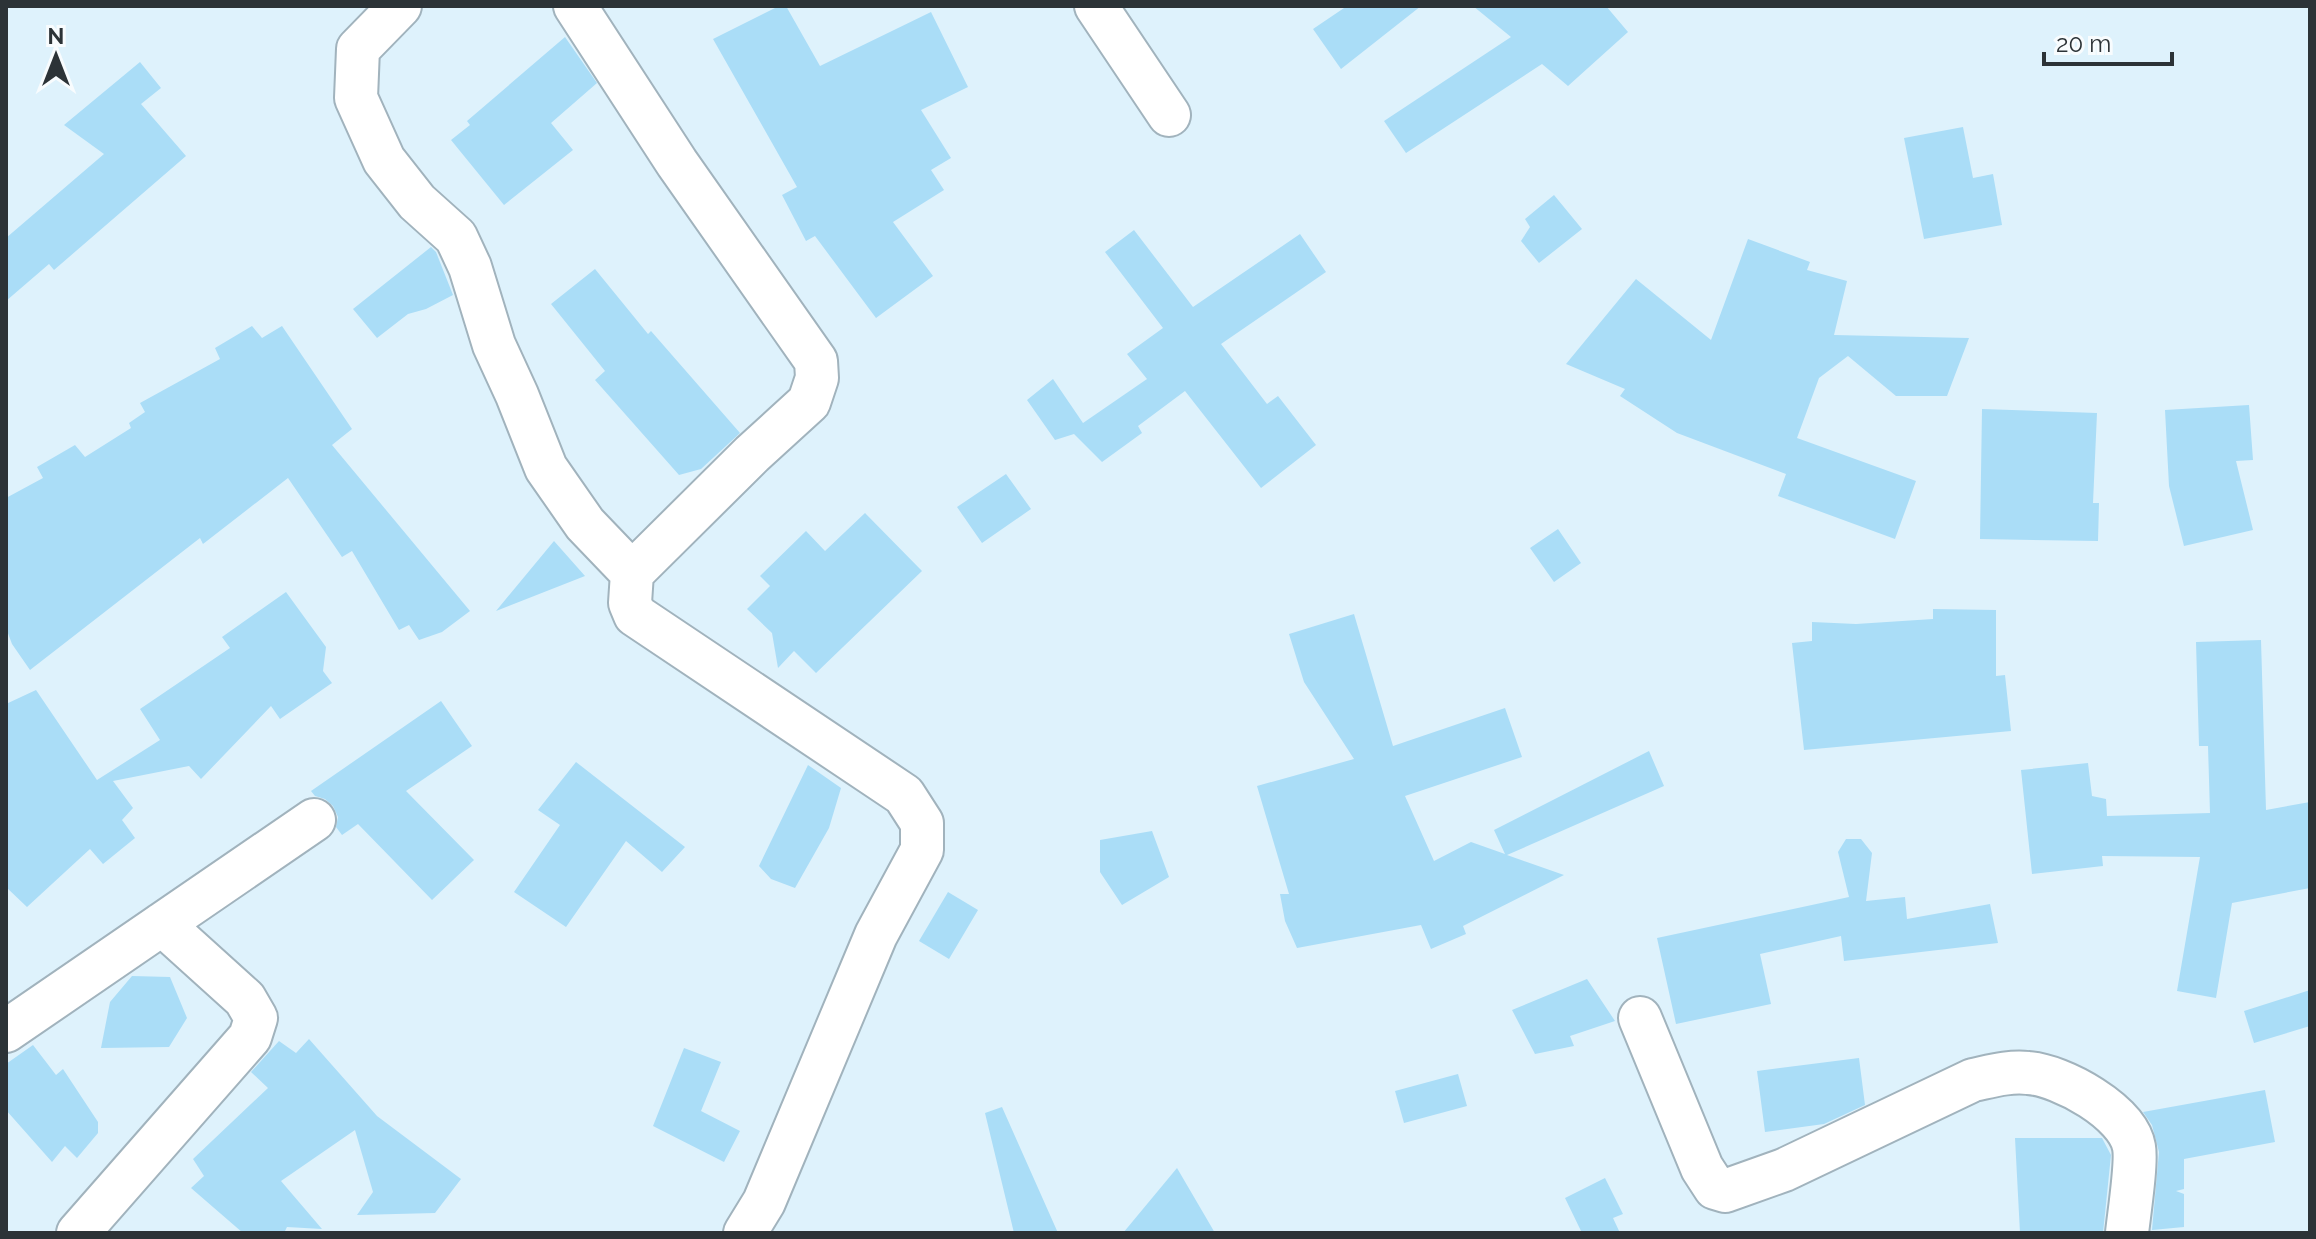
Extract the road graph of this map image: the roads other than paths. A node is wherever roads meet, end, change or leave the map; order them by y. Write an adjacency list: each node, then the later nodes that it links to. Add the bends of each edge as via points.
1 (400, 6): 5 (street, via 358,49 356,98 384,160 417,202 456,237 546,468 585,524)
2 (575, 6): 5 (street, via 816,361 809,402)
3 (1096, 6): 4 (street)
4 (1169, 115)
5 (632, 573): 11 (street, via 630,603 635,615 904,795 922,823 922,850 876,935 764,1202)
6 (314, 820): 7 (street)
7 (162, 924): 9 (street); 10 (street, via 245,999 256,1018 250,1037)
8 (1640, 1018): 12 (street, via 1715,1188 1725,1191 1784,1170 1973,1080 2031,1073 2060,1079 2123,1122 2135,1147)
9 (6, 1031)
10 (78, 1233)
11 (745, 1233)
12 (2127, 1233)

